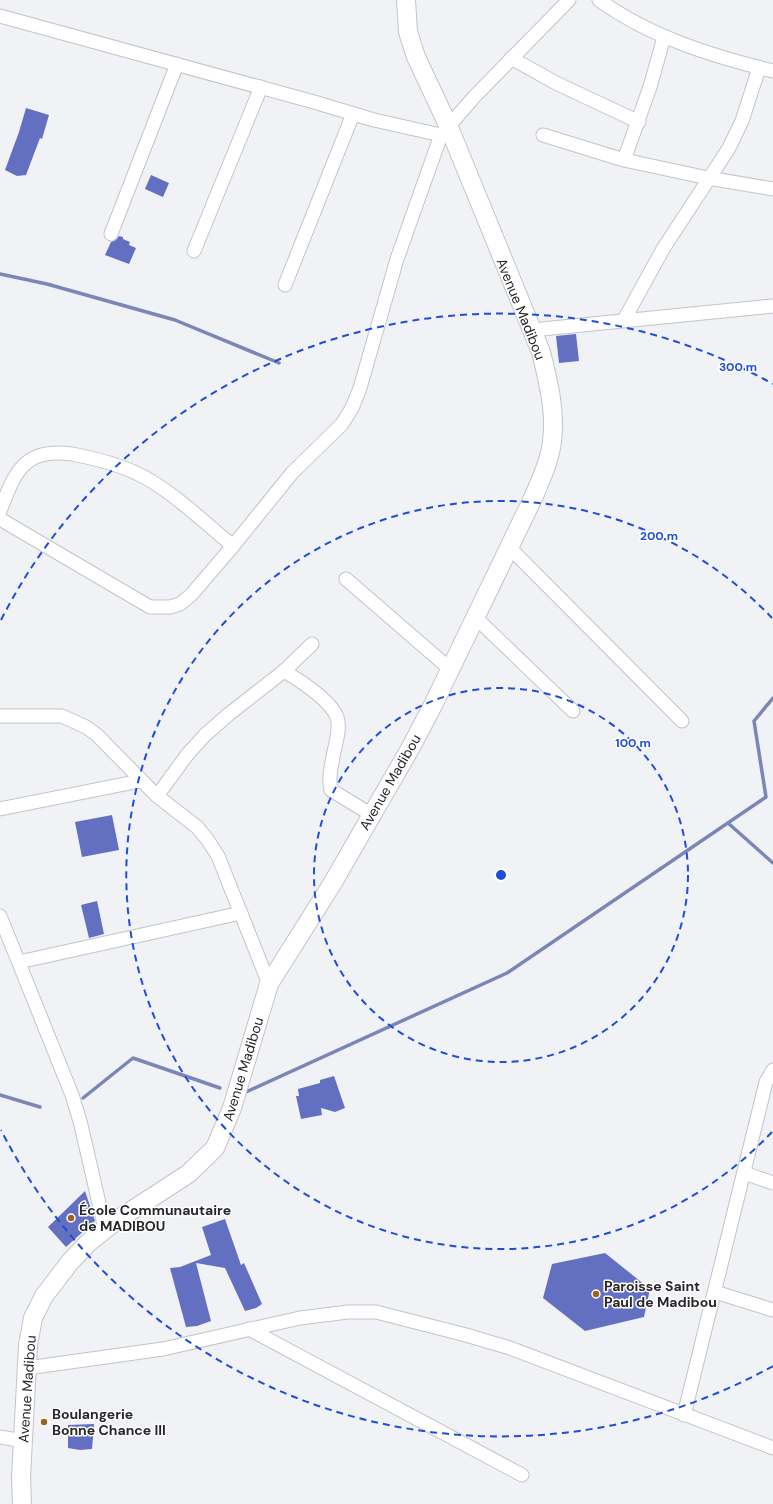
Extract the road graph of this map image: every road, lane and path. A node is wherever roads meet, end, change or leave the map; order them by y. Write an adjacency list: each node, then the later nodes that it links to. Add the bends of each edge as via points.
1 (406, 0): 13 (street, Avenue Madibou, via 408,32)
2 (569, 0): 6 (street)
3 (598, 0): 5 (street, via 641,27)
4 (0, 16): 7 (street)
5 (664, 37): 8 (street); 12 (street)
6 (511, 58): 12 (street, via 556,83); 13 (street)
7 (177, 64): 10 (street); 18 (street)
8 (759, 68): 9 (street); 16 (street, via 742,121 729,148)
9 (773, 71)
10 (261, 87): 11 (street); 19 (street)
11 (353, 114): 13 (street, via 403,128); 20 (street)
12 (639, 122): 15 (street)
13 (444, 130): 23 (street, Avenue Madibou); 26 (street, via 400,252 352,408 342,424 292,473)
14 (543, 135): 15 (street)
15 (624, 160): 16 (street)
16 (708, 178): 17 (street); 22 (street, via 663,249)
17 (773, 189)
18 (111, 234)
19 (194, 251)
20 (285, 284)
21 (773, 306): 22 (street)
22 (624, 320): 23 (street)
23 (532, 330): 27 (street, Avenue Madibou, via 549,387 553,416 552,442 534,496)
24 (0, 511): 26 (street, via 16,474 24,465 43,454 58,452 137,473 163,490)
25 (0, 519): 26 (street, via 150,607 180,604 191,595)
26 (233, 546)
27 (509, 547): 29 (street, Avenue Madibou); 35 (street)
28 (346, 579): 31 (street)
29 (475, 616): 31 (street, Avenue Madibou); 33 (street)
30 (312, 644): 32 (street)
31 (450, 669): 39 (street, Avenue Madibou, via 426,719)
32 (284, 671): 37 (street, via 205,735); 39 (street, via 303,683 333,711 337,718 338,727 329,778 332,790)
33 (574, 711)
34 (0, 716): 36 (street, via 62,716 75,720 97,735)
35 (682, 721)
36 (140, 780): 37 (street); 38 (street)
37 (157, 796): 40 (street, via 197,827 207,839 218,856)
38 (0, 809)
39 (372, 815): 43 (street, Avenue Madibou)
40 (241, 913): 42 (street); 43 (street)
41 (0, 916): 42 (street)
42 (19, 962): 47 (street, via 80,1121)
43 (269, 984): 47 (street, Avenue Madibou, via 232,1108 224,1132 215,1148 188,1174)
44 (773, 1070): 45 (street, via 766,1082)
45 (744, 1173): 46 (street); 48 (street)
46 (773, 1183)
47 (105, 1229): 51 (street, Avenue Madibou, via 70,1262 44,1296 33,1318)
48 (715, 1292): 49 (street); 52 (street)
49 (773, 1310)
50 (249, 1329): 51 (street, via 163,1349); 52 (street, via 326,1314 376,1312 510,1348); 56 (street)
51 (27, 1368): 54 (street, Avenue Madibou)
52 (684, 1415): 55 (street)
53 (0, 1437): 54 (street)
54 (23, 1441): 57 (street, Avenue Madibou)
55 (773, 1448)
56 (522, 1475)
57 (22, 1504)

